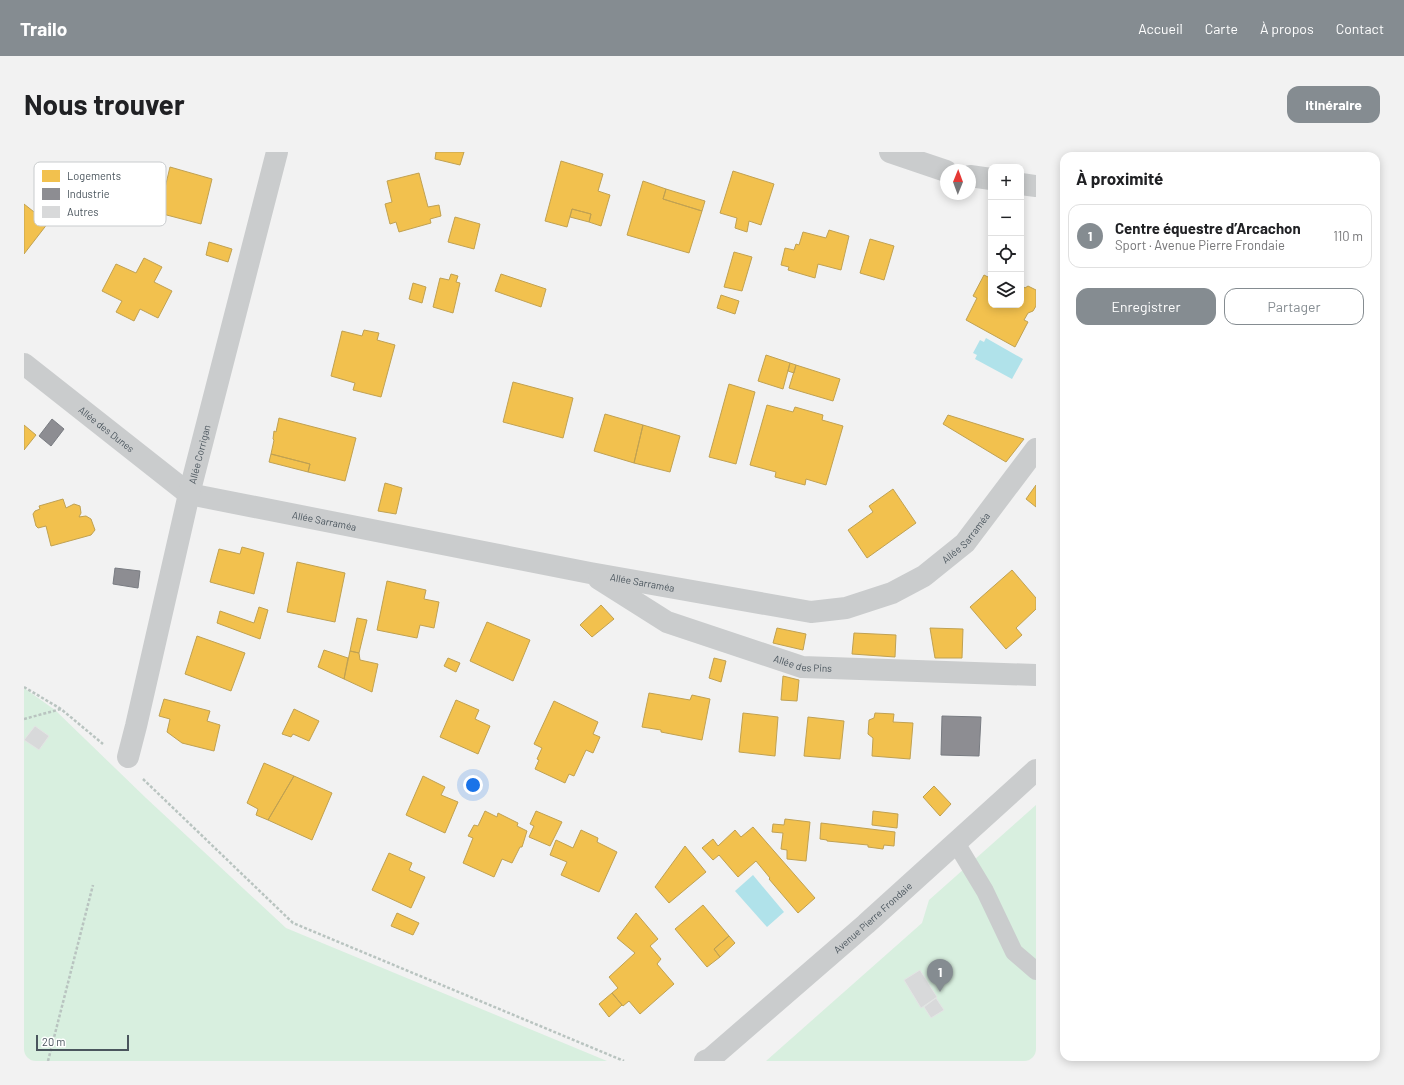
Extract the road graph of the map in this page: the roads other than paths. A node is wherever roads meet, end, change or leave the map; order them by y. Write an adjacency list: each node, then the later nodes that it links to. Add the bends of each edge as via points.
1 (277, 152): 10 (street, Allée Corrigan)
2 (890, 152): 3 (street)
3 (940, 169)
4 (976, 177): 5 (street)
5 (988, 179)
6 (1024, 184): 7 (street)
7 (1036, 186)
8 (24, 364): 10 (street, Allée des Dunes)
9 (1036, 449): 11 (street, Allée Sarraméa, via 965,543 924,576 892,593 846,608 811,612)
10 (189, 494): 11 (street, Allée Sarraméa); 13 (street, Allée Corrigan)
11 (590, 573): 12 (street, Allée des Pins, via 667,622 802,666)
12 (1036, 675)
13 (133, 765)
14 (1036, 770): 15 (street, Avenue Pierre Frondaie)
15 (956, 842): 16 (lane, via 985,891 1014,952); 17 (street, Avenue Pierre Frondaie, via 866,924)
16 (1036, 971)
17 (705, 1061)

